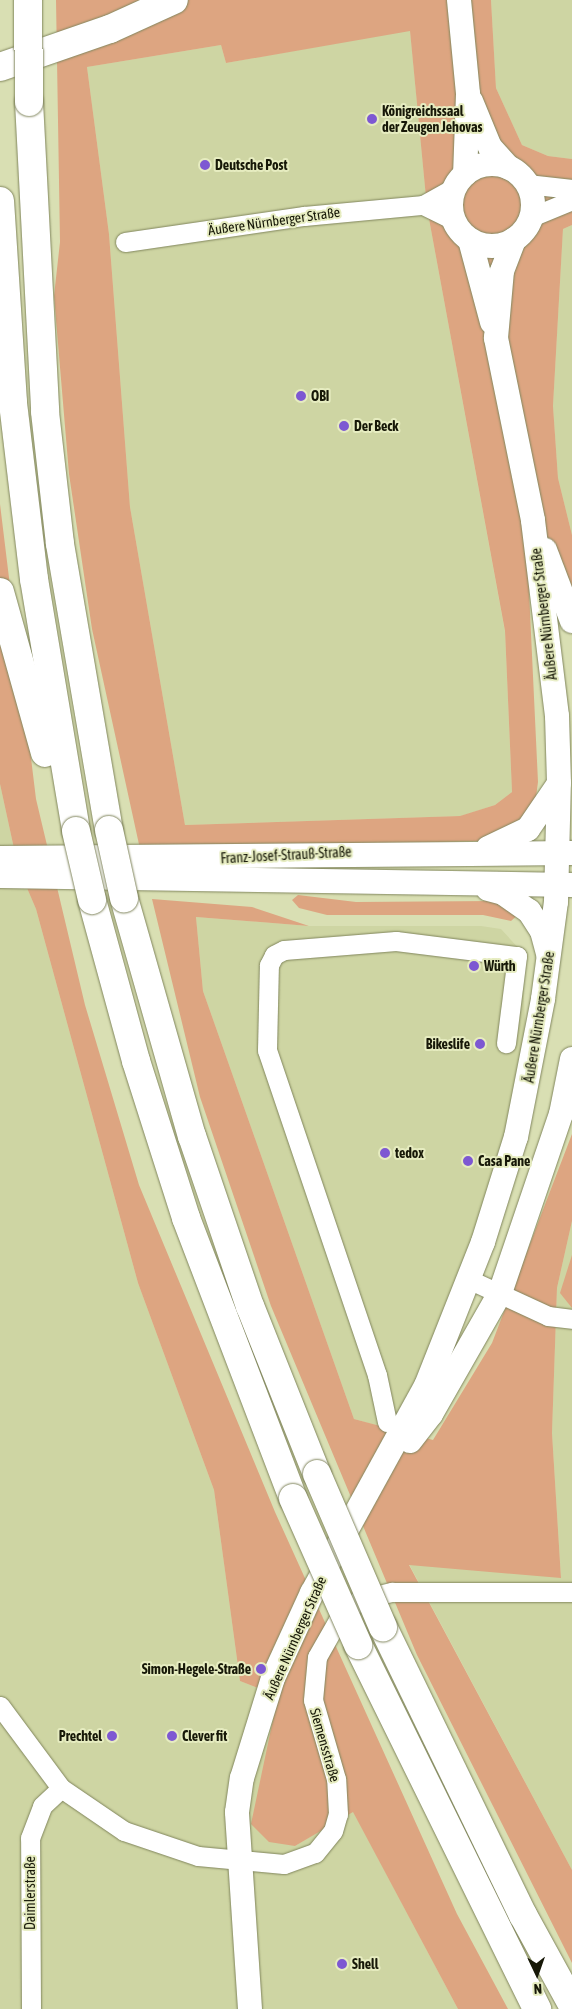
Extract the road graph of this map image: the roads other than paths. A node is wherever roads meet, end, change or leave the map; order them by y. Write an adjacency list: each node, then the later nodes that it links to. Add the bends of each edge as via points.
1 (28, 0): 42 (highway, bridge, via 29,102 40,335 53,487 109,830 124,898 192,1136 250,1306 317,1474 383,1627 523,1915)
2 (174, 0): 4 (highway, via 110,29)
3 (459, 0): 5 (main road)
4 (0, 67)
5 (468, 94): 6 (main road, via 490,147); 7 (main road)
6 (509, 168): 7 (main road, via 486,165); 8 (main road)
7 (460, 181): 12 (street, Äußere Nürnberger Straße); 14 (main road, via 451,203)
8 (527, 184): 9 (street); 13 (main road)
9 (572, 189)
10 (572, 200): 13 (street)
11 (0, 201): 23 (highway, via 13,403 34,579)
12 (423, 205): 14 (street); 17 (street, Äußere Nürnberger Straße, via 304,216)
13 (531, 216): 15 (main road)
14 (454, 220): 16 (main road)
15 (514, 239): 16 (main road, via 492,246); 18 (main road, Äußere Nürnberger Straße, via 502,271)
16 (470, 240): 18 (main road)
17 (125, 242)
18 (496, 338): 19 (main road, Äußere Nürnberger Straße)
19 (533, 520): 21 (main road, Äußere Nürnberger Straße); 22 (main road, Äußere Nürnberger Straße, via 557,716)
20 (0, 592): 23 (highway, via 59,813)
21 (572, 621)
22 (559, 783): 24 (main road, via 528,829 507,842); 25 (main road, Äußere Nürnberger Straße)
23 (76, 831): 45 (highway, bridge, via 136,1061 186,1218 292,1498 358,1645)
24 (469, 852): 25 (main road, Franz-Josef-Strauß-Straße); 26 (main road, Franz-Josef-Strauß-Straße, via 355,852 223,859)
25 (565, 852): 29 (main road, Äußere Nürnberger Straße)
26 (0, 858)
27 (0, 876): 28 (main road, Franz-Josef-Strauß-Straße)
28 (469, 885): 29 (main road, Franz-Josef-Strauß-Straße); 30 (main road, via 503,893 522,904 542,931)
29 (564, 885): 30 (main road, Äußere Nürnberger Straße)
30 (549, 957): 33 (main road, Äußere Nürnberger Straße, via 516,1137)
31 (506, 1043): 36 (street, via 516,956 396,941 284,950 274,955 268,965 267,1050 377,1375)
32 (572, 1059): 34 (main road, Äußere Nürnberger Straße, via 561,1114)
33 (468, 1279): 34 (street); 37 (main road, Äußere Nürnberger Straße, via 426,1386)
34 (500, 1293): 35 (street, via 548,1316); 37 (main road, Äußere Nürnberger Straße, via 431,1414)
35 (572, 1318)
36 (387, 1422)
37 (375, 1486): 41 (main road, Äußere Nürnberger Straße, via 312,1593 273,1678 242,1778 237,1812)
38 (572, 1592): 41 (street, Siemensstraße, via 392,1592 359,1600 338,1620 323,1645 314,1682 315,1719 339,1797 333,1831 315,1853 299,1860)
39 (0, 1706): 40 (street)
40 (61, 1788): 41 (street, via 124,1831 168,1849); 43 (street, Daimlerstraße, via 42,1806 30,1838)
41 (239, 1861): 44 (main road, Äußere Nürnberger Straße)
42 (572, 2004)
43 (31, 2009)
44 (250, 2009)
45 (537, 2009)

